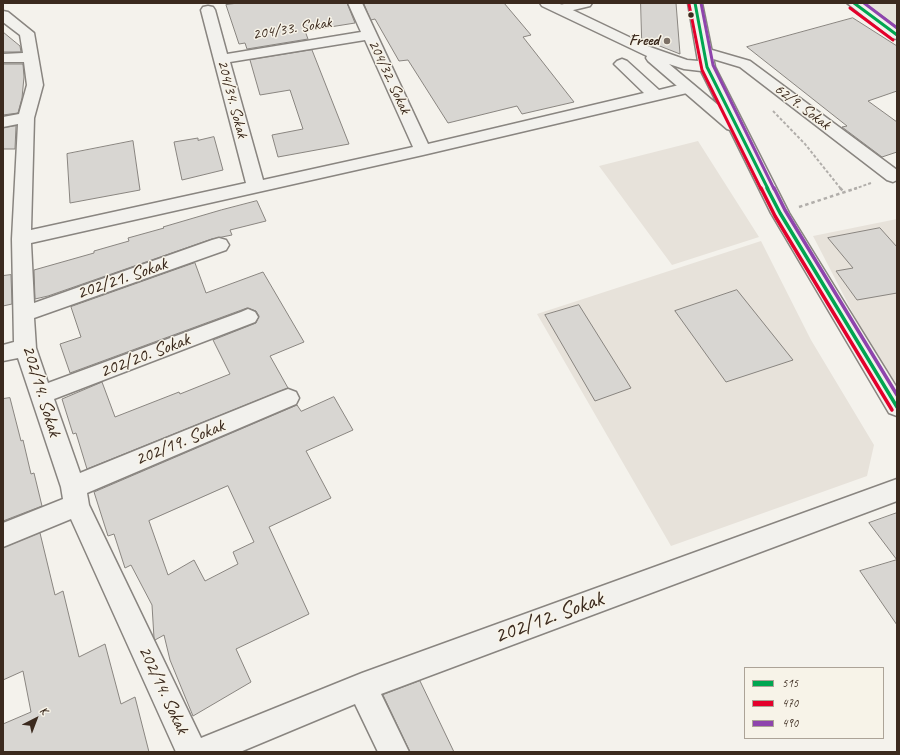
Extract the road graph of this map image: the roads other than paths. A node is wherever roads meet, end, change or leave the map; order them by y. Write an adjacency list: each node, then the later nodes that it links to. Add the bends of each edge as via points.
1 (355, 3): 9 (street, 204/32. Sokak)
2 (547, 3): 6 (street)
3 (585, 3): 6 (street)
4 (696, 3): 15 (street)
5 (854, 3): 10 (street)
6 (561, 9): 11 (street)
7 (208, 10): 14 (street, 204/34. Sokak)
8 (3, 15): 12 (street, 202/14. Sokak, via 27,32)
9 (369, 35): 14 (street, 204/33. Sokak); 22 (street, 204/32. Sokak)
10 (897, 35)
11 (645, 50): 15 (street, 62/9. Sokak, via 684,64); 17 (street)
12 (31, 57): 13 (street); 19 (street, 202/14. Sokak, via 35,84)
13 (3, 58)
14 (221, 59): 24 (street, 204/34. Sokak)
15 (706, 60): 21 (street); 23 (street, 62/9. Sokak, via 745,64)
16 (622, 64): 18 (street)
17 (687, 88): 18 (street); 21 (street)
18 (655, 95): 22 (street)
19 (26, 118): 20 (street); 25 (street, 202/14. Sokak)
20 (3, 122)
21 (739, 132): 32 (street, via 780,213)
22 (423, 150): 24 (street)
23 (893, 176)
24 (256, 187): 25 (street)
25 (21, 239): 27 (street, 202/14. Sokak)
26 (219, 245): 27 (street, 202/21. Sokak)
27 (24, 314): 29 (street, 202/14. Sokak)
28 (248, 317): 30 (street, 202/20. Sokak)
29 (14, 351): 30 (street, 202/14. Sokak)
30 (41, 395): 34 (street, 202/14. Sokak)
31 (288, 398): 34 (street, 202/19. Sokak)
32 (897, 407)
33 (897, 490): 36 (street, 202/12. Sokak)
34 (75, 496): 35 (street, 202/19. Sokak); 37 (street, 202/14. Sokak)
35 (3, 535)
36 (362, 687): 38 (street, 202/12. Sokak); 39 (street)
37 (192, 752)
38 (204, 752)
39 (394, 752)

